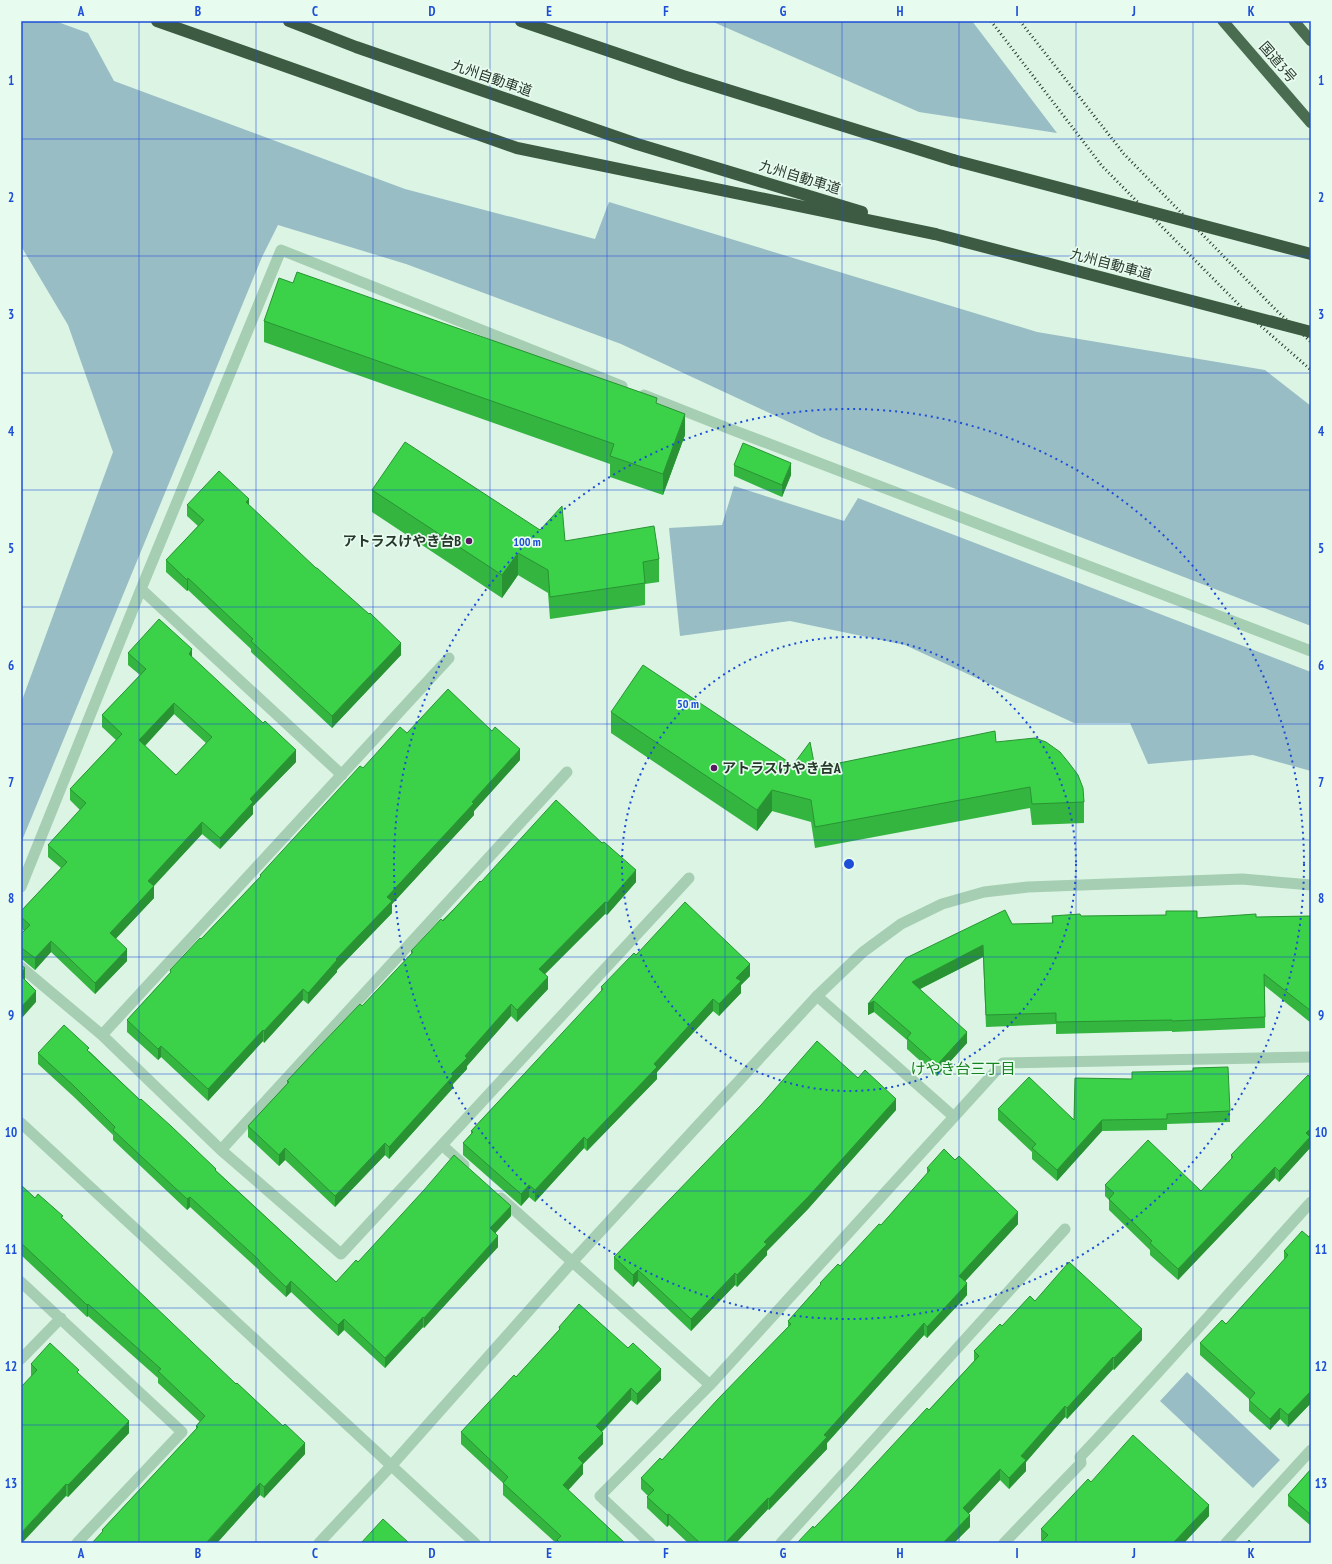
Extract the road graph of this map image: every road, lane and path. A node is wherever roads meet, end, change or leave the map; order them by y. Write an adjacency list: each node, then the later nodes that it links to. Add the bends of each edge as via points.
1 (157, 21): 8 (highway, via 517,148)
2 (289, 21): 8 (highway, 九州自動車道, via 356,47 637,144)
3 (521, 21): 9 (highway, bridge, via 683,76 952,160)
4 (1223, 21): 7 (highway, 国道3号)
5 (1294, 21): 6 (highway)
6 (1311, 41)
7 (1311, 123)
8 (936, 234): 10 (highway, 九州自動車道, bridge)
9 (1311, 254)
10 (1311, 332)
11 (142, 589): 12 (street, via 281,250 730,429); 15 (street); 18 (street)
12 (1311, 651)
13 (449, 658): 15 (street)
14 (567, 772): 26 (street)
15 (342, 775): 21 (street)
16 (689, 878): 25 (street)
17 (1311, 885): 20 (street, via 1242,879 984,892 942,904 901,924 863,952)
18 (21, 887)
19 (21, 967): 21 (street)
20 (817, 996): 23 (street); 31 (street)
21 (102, 1035): 26 (street)
22 (1311, 1057): 23 (street, via 1003,1063)
23 (953, 1116): 35 (street)
24 (21, 1123): 37 (street)
25 (442, 1146): 26 (street, via 341,1254); 27 (street)
26 (221, 1150)
27 (472, 1172)
28 (495, 1193): 31 (street)
29 (1311, 1202): 43 (street, via 1080,1457 1081,1463)
30 (1065, 1229): 42 (street)
31 (572, 1261): 35 (street); 37 (street)
32 (21, 1282): 33 (street)
33 (61, 1318): 34 (street); 38 (street, via 182,1432)
34 (21, 1359)
35 (710, 1385): 41 (street, via 600,1496)
36 (1311, 1450): 44 (street)
37 (391, 1466): 39 (street); 40 (street)
38 (78, 1543)
39 (319, 1543)
40 (475, 1543)
41 (650, 1543)
42 (781, 1543)
43 (1004, 1543)
44 (1226, 1543)

